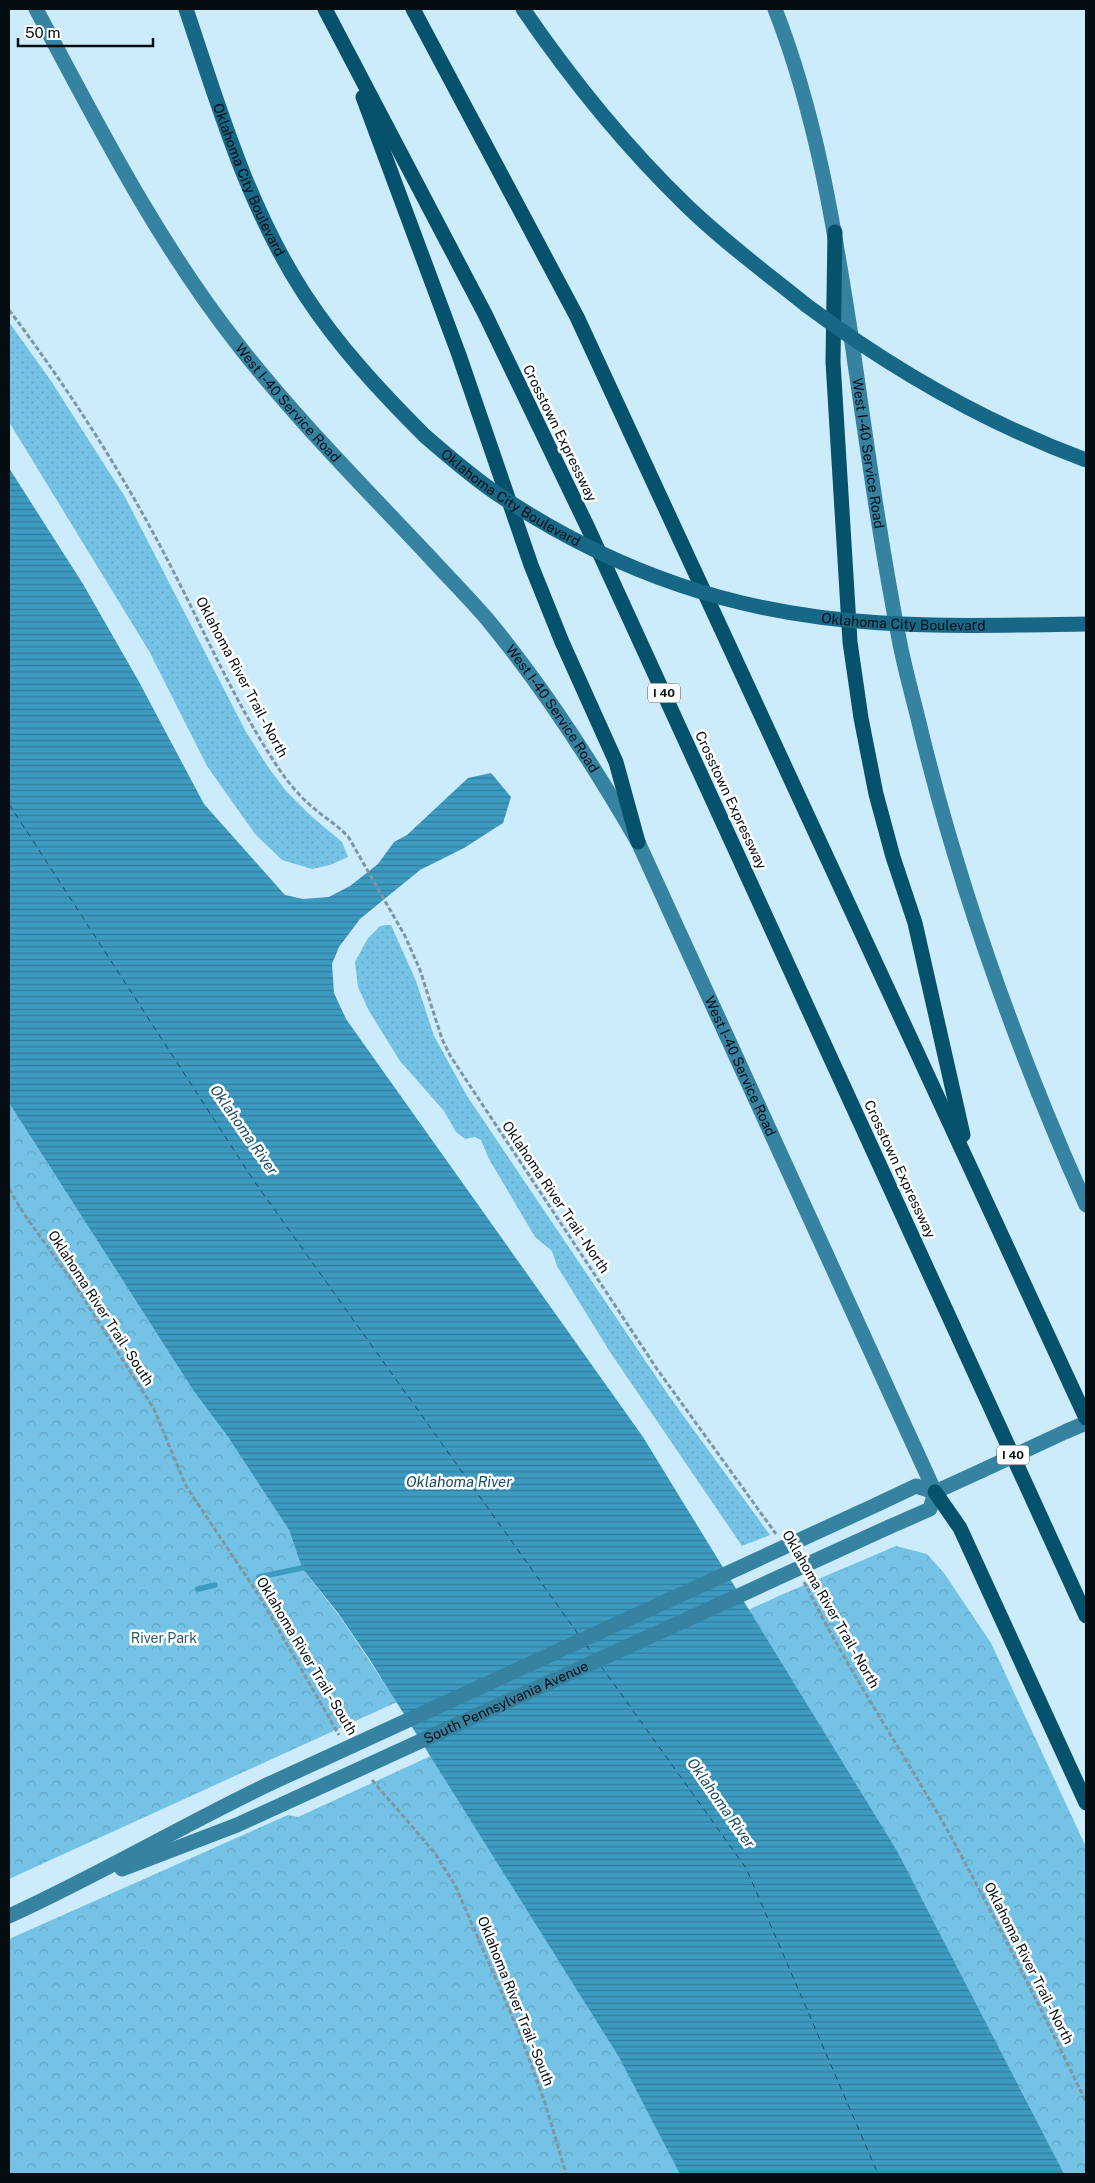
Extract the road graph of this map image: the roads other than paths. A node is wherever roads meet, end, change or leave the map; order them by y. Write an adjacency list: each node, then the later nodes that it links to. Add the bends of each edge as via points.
1 (186, 9): 10 (main road, Oklahoma City Boulevard, bridge, via 231,144 254,201 304,294 337,340 392,403 425,436 495,492 564,536 602,555 724,600 781,611 882,623)
2 (325, 9): 7 (highway, Crosstown Expressway / I 40)
3 (414, 9): 12 (highway, via 578,317)
4 (523, 9): 9 (main road, bridge, via 587,97 656,175 714,231 806,305 930,386 1012,429)
5 (775, 9): 8 (main road, West I-40 Service Road, via 815,137)
6 (35, 10): 11 (main road, West I-40 Service Road, via 109,148 192,284 289,407 486,618 553,705)
7 (341, 37): 11 (highway, via 462,364 531,565 616,762); 17 (highway, Crosstown Expressway / I 40, via 485,314 588,528)
8 (835, 232): 12 (highway, via 833,362 850,642 858,699 876,794 915,923); 13 (main road, West I-40 Service Road, via 900,645 940,807 1015,1037)
9 (1086, 460)
10 (1086, 624)
11 (638, 842): 16 (main road, West I-40 Service Road)
12 (970, 1166): 14 (highway)
13 (1086, 1205)
14 (1086, 1418)
15 (1086, 1423): 16 (main road, bridge)
16 (935, 1492): 18 (highway, via 960,1528); 19 (main road, South Pennsylvania Avenue, bridge, via 916,1486 226,1804); 19 (main road, South Pennsylvania Avenue, bridge, via 930,1509 889,1528 237,1825)
17 (1086, 1616)
18 (1086, 1803)
19 (60, 1893): 20 (main road, South Pennsylvania Avenue)
20 (9, 1916)

